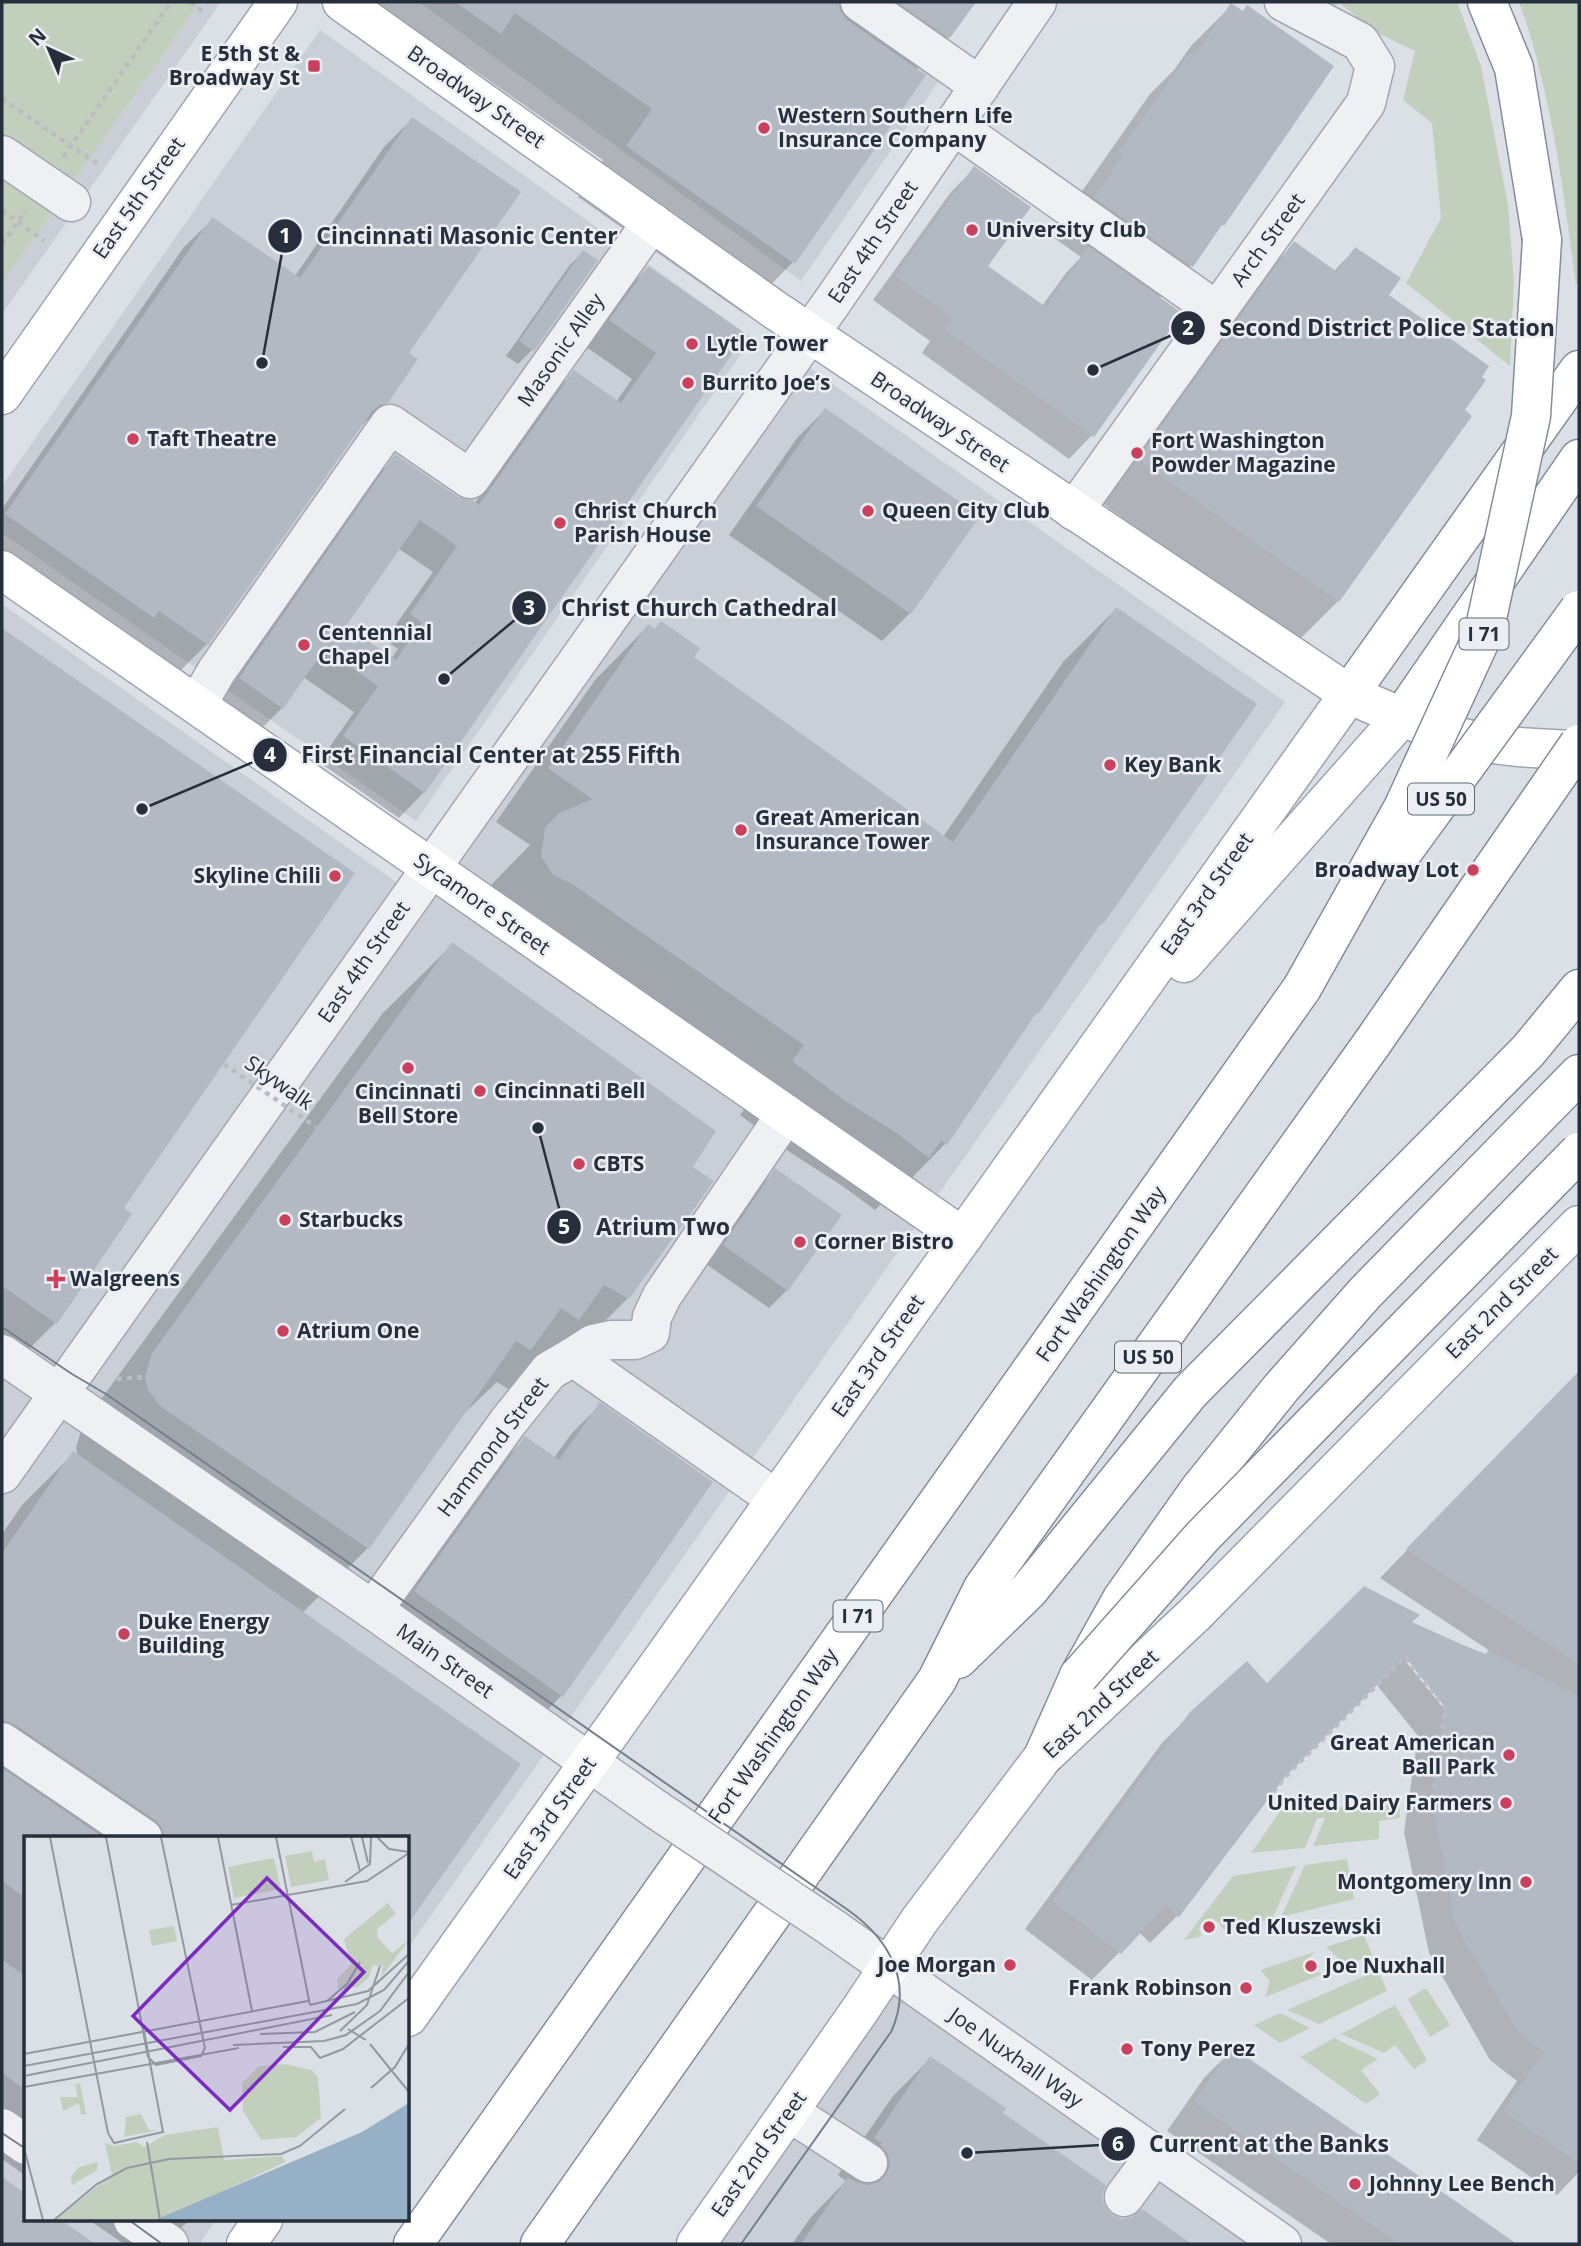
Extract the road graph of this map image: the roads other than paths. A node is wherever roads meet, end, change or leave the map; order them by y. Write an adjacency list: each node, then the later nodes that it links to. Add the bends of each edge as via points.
1 (278, 2): 15 (main road, East 5th Street)
2 (342, 2): 11 (main road, Broadway Street)
3 (860, 2): 7 (street)
4 (1037, 2): 7 (street, East 4th Street)
5 (1283, 2): 12 (street, Arch Street, via 1360,42 1375,66 1366,103)
6 (1487, 2): 26 (main road, I 71, bridge, via 1514,68 1542,240 1531,416 1484,632 1403,808)
7 (980, 86): 8 (street, East 4th Street)
8 (953, 124): 12 (street); 13 (street, East 4th Street)
9 (2, 155): 10 (street)
10 (58, 193)
11 (652, 222): 13 (main road, Broadway Street); 21 (street, Masonic Alley, via 470,479 390,424)
12 (1217, 311): 17 (street, Arch Street)
13 (809, 333): 17 (main road, Broadway Street); 25 (street, East 4th Street)
14 (1579, 370): 20 (main road, East 3rd Street)
15 (2, 395)
16 (1579, 459): 22 (main road)
17 (1074, 511): 20 (main road, Broadway Street)
18 (2, 570): 21 (main road, Sycamore Street)
19 (1579, 610): 26 (main road, US 50, bridge)
20 (1349, 694): 22 (main road, Broadway Street); 30 (main road, East 3rd Street)
21 (197, 705): 25 (main road, Sycamore Street)
22 (1401, 718): 24 (main road, Broadway Street, via 1457,736 1533,749); 30 (main road)
23 (1579, 744): 43 (main road, US 50, bridge, via 1373,1042 983,1588)
24 (1579, 750)
25 (431, 868): 29 (main road, Sycamore Street); 38 (street, East 4th Street)
26 (1303, 988): 60 (main road, Fort Washington Way / I 71)
27 (1579, 989): 43 (main road, via 1476,1105 1190,1392 1029,1590)
28 (1579, 1074): 42 (main road, bridge, via 1365,1293 1281,1388 1199,1490 1130,1588)
29 (786, 1114): 35 (main road, Sycamore Street); 37 (street, Hammond Street, via 663,1296 650,1333 635,1340 593,1343)
30 (1050, 1115): 35 (main road, East 3rd Street)
31 (1579, 1133): 33 (street)
32 (1579, 1152): 42 (main road, bridge, via 1203,1535)
33 (1524, 1188)
34 (1579, 1225): 45 (main road, East 2nd Street, via 1195,1615)
35 (963, 1237): 40 (main road, East 3rd Street)
36 (2, 1354): 38 (street, Main Street)
37 (573, 1357): 40 (street); 41 (street, Hammond Street, via 549,1371 508,1422)
38 (59, 1393): 39 (street, East 4th Street); 41 (street, Main Street)
39 (2, 1474)
40 (776, 1499): 46 (main road, East 3rd Street)
41 (373, 1610): 46 (street, Main Street)
42 (1079, 1676): 45 (main road)
43 (937, 1680): 61 (main road)
44 (2, 1742): 47 (street)
45 (1044, 1757): 48 (main road, East 2nd Street)
46 (589, 1763): 48 (street, Main Street, bridge); 49 (main road, East 3rd Street)
47 (140, 1836)
48 (888, 1967): 50 (main road, East 2nd Street); 53 (street, Joe Nuxhall Way)
49 (410, 2014)
50 (789, 2112): 54 (street); 62 (main road, East 2nd Street)
51 (2, 2128): 52 (street)
52 (24, 2144)
53 (1155, 2155): 55 (street); 63 (street, Joe Nuxhall Way)
54 (868, 2162)
55 (1124, 2197)
56 (136, 2222): 58 (street)
57 (262, 2222): 59 (main road)
58 (169, 2244)
59 (246, 2244)
60 (413, 2244)
61 (540, 2244)
62 (696, 2244)
63 (1282, 2244)

